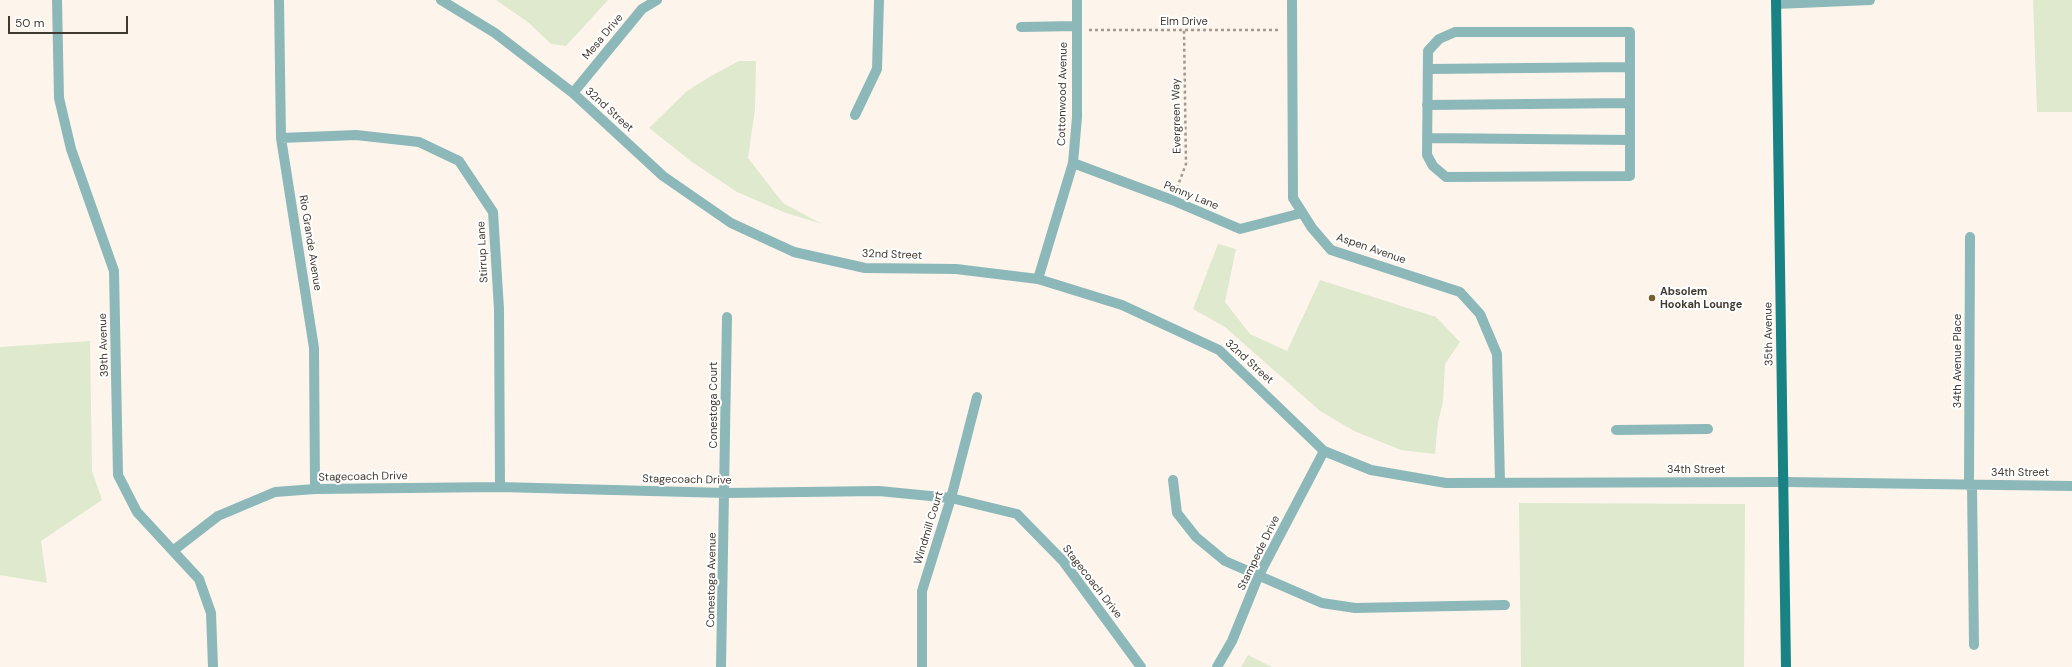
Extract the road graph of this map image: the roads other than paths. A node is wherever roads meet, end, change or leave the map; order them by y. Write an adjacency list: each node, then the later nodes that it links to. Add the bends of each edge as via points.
1 (57, 0): 39 (street, 39th Avenue, via 59,98 71,149 114,271 118,475 137,512)
2 (279, 0): 18 (street, Rio Grande Avenue)
3 (441, 0): 14 (street, 32nd Street, via 495,33)
4 (657, 0): 14 (street, Mesa Drive, via 642,10)
5 (879, 0): 17 (street, via 877,69)
6 (1077, 0): 11 (street, Cottonwood Avenue)
7 (1292, 0): 22 (street, Aspen Avenue, via 1293,198)
8 (1870, 0): 9 (street)
9 (1776, 2): 32 (main road, 35th Avenue)
10 (1021, 27): 11 (street)
11 (1076, 28): 21 (street, Cottonwood Avenue, via 1077,117)
12 (1630, 67): 13 (street); 13 (street, via 1630,32 1455,32 1439,39 1428,51); 15 (street)
13 (1428, 69): 16 (street)
14 (573, 93): 24 (street, 32nd Street, via 663,176 731,223 794,252 865,268 956,269)
15 (1630, 103): 16 (street); 20 (street)
16 (1427, 104): 19 (street)
17 (855, 116)
18 (281, 138): 35 (street, Stirrup Lane, via 356,135 419,142 459,161 493,212 499,309); 36 (street, Rio Grande Avenue, via 314,348)
19 (1427, 138): 20 (street); 20 (street, via 1427,155 1433,166 1446,177 1630,176)
20 (1630, 140)
21 (1073, 163): 22 (street, Penny Lane, via 1240,229); 24 (street, Cottonwood Avenue)
22 (1302, 213): 31 (street, Aspen Avenue, via 1331,250 1460,292 1480,314 1497,354)
23 (1970, 237): 33 (street, 34th Avenue Place)
24 (1038, 280): 29 (street, 32nd Street, via 1122,305 1219,350)
25 (727, 317): 37 (street, Conestoga Court)
26 (977, 397): 38 (street, Windmill Court)
27 (1708, 429): 28 (street)
28 (1616, 430)
29 (1324, 451): 31 (street, 34th Street, via 1371,470 1446,483); 40 (street, Stampede Drive)
30 (1173, 480): 40 (street, via 1177,513 1196,537 1225,562)
31 (1500, 482): 32 (street, 34th Street)
32 (1785, 482): 33 (street, 34th Street); 48 (main road, 35th Avenue)
33 (1971, 486): 34 (street, 34th Street); 42 (street, 34th Avenue Place)
34 (2072, 486)
35 (500, 487): 36 (street, Stagecoach Drive); 37 (street, Stagecoach Drive)
36 (315, 489): 39 (street, Stagecoach Drive, via 275,492 218,516)
37 (726, 493): 38 (street, Stagecoach Drive, via 879,491); 44 (street, Conestoga Avenue)
38 (951, 498): 45 (street, Windmill Court, via 922,591); 46 (street, Stagecoach Drive, via 1017,514 1063,561)
39 (174, 550): 43 (street, 39th Avenue, via 199,579 211,613)
40 (1258, 577): 41 (street, via 1322,603 1355,608); 47 (street, Stampede Drive, via 1232,641)
41 (1505, 605)
42 (1974, 645)
43 (213, 667)
44 (722, 667)
45 (922, 667)
46 (1141, 667)
47 (1217, 667)
48 (1786, 667)

